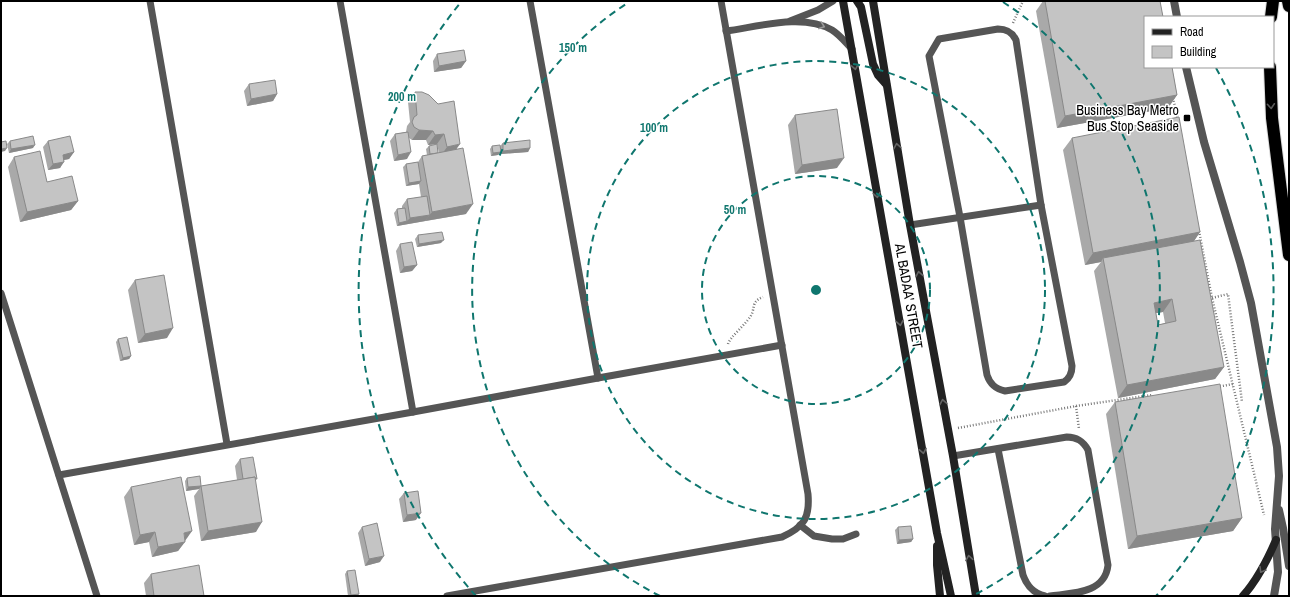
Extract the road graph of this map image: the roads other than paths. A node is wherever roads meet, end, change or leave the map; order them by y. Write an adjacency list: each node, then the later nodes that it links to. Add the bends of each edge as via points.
1 (150, 1): 29 (lane)
2 (340, 1): 28 (lane)
3 (530, 1): 27 (lane)
4 (720, 1): 16 (lane)
5 (834, 1): 15 (lane)
6 (842, 1): 17 (main road, AL BADAA' STREET)
7 (857, 1): 20 (main road, via 861,7 874,70)
8 (873, 1): 20 (main road, AL BADAA' STREET)
9 (1174, 1): 13 (street)
10 (1273, 1): 14 (highway)
11 (1288, 1): 12 (highway)
12 (1289, 6)
13 (1177, 16)
14 (1271, 16)
15 (785, 23): 16 (lane); 17 (lane, one-way to 17, via 808,23 825,27)
16 (726, 31): 26 (lane)
17 (852, 49): 35 (main road, AL BADAA' STREET, one-way to 35)
18 (1186, 68): 33 (street, via 1204,142 1251,303 1277,446)
19 (1270, 68): 24 (highway, one-way to 24, via 1272,118)
20 (886, 85): 23 (main road, AL BADAA' STREET, one-way to 20)
21 (1041, 205): 22 (lane); 22 (lane, via 1072,373 1064,382 1033,387 1005,391 999,390 989,381); 22 (lane, via 1016,40 1009,31 998,29 939,39 929,56)
22 (960, 217): 23 (lane)
23 (910, 225): 31 (main road, AL BADAA' STREET, one-way to 23)
24 (1289, 255)
25 (1, 293): 32 (lane)
26 (782, 345): 27 (lane); 34 (lane, via 808,494 809,508)
27 (598, 378): 28 (lane)
28 (413, 412): 29 (lane)
29 (228, 444): 32 (lane)
30 (998, 449): 31 (lane); 46 (lane, via 1023,575 1031,590); 47 (lane, via 1072,437 1082,441 1088,450 1108,565 1107,572 1104,579 1093,588)
31 (953, 456): 39 (main road, AL BADAA' STREET, one-way to 31)
32 (59, 475): 40 (lane)
33 (1277, 505): 37 (street); 38 (street)
34 (800, 525): 36 (lane, via 814,536 832,539 843,539); 41 (lane, via 795,531 782,537)
35 (937, 533): 42 (main road); 43 (main road, AL BADAA' STREET)
36 (856, 534)
37 (1276, 540): 48 (main road, one-way to 48, via 1254,584); 49 (street, via 1278,572)
38 (1289, 566)
39 (973, 582): 44 (main road, AL BADAA' STREET); 45 (main road)
40 (96, 596)
41 (447, 596)
42 (940, 596)
43 (951, 596)
44 (976, 596)
45 (979, 596)
46 (1045, 596)
47 (1050, 596)
48 (1243, 596)
49 (1274, 596)

